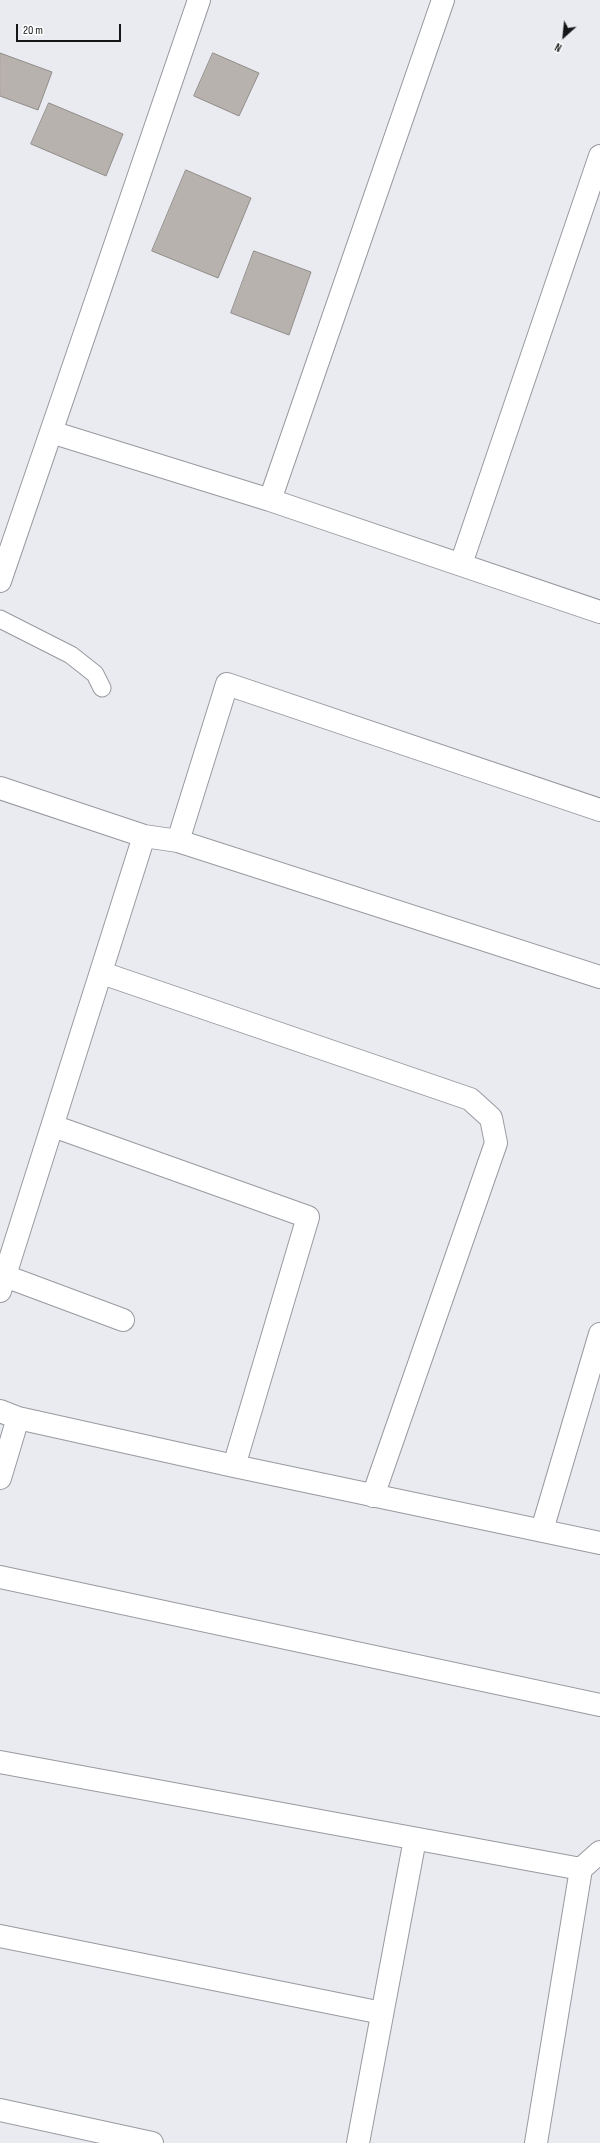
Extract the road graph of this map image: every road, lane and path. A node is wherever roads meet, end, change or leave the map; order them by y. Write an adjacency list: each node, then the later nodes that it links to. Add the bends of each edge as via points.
1 (200, 0): 4 (street)
2 (443, 0): 5 (street)
3 (600, 156): 6 (street)
4 (51, 432): 5 (street); 7 (street)
5 (270, 500): 6 (street)
6 (461, 564): 8 (street)
7 (0, 581)
8 (600, 612)
9 (0, 619): 10 (lane, via 71,655 95,674)
10 (102, 688)
11 (0, 788): 13 (street)
12 (600, 810): 14 (street, via 227,684)
13 (144, 836): 14 (street); 15 (street)
14 (178, 842): 16 (street)
15 (102, 974): 17 (street); 24 (street, via 470,1099 491,1118 496,1143)
16 (600, 977)
17 (53, 1126): 18 (street); 22 (street, via 308,1217)
18 (2, 1283): 19 (street)
19 (123, 1320)
20 (600, 1334): 25 (street)
21 (9, 1414): 22 (street); 23 (street)
22 (234, 1466): 24 (street)
23 (0, 1478)
24 (373, 1496): 25 (street)
25 (542, 1530): 26 (street)
26 (600, 1544)
27 (0, 1577): 28 (street)
28 (600, 1705)
29 (0, 1762): 30 (street)
30 (415, 1839): 32 (street); 34 (street)
31 (600, 1852): 32 (street)
32 (581, 1869): 38 (street)
33 (0, 1936): 34 (street)
34 (382, 2013): 37 (street)
35 (0, 2110): 36 (street)
36 (152, 2143)
37 (358, 2143)
38 (536, 2143)

